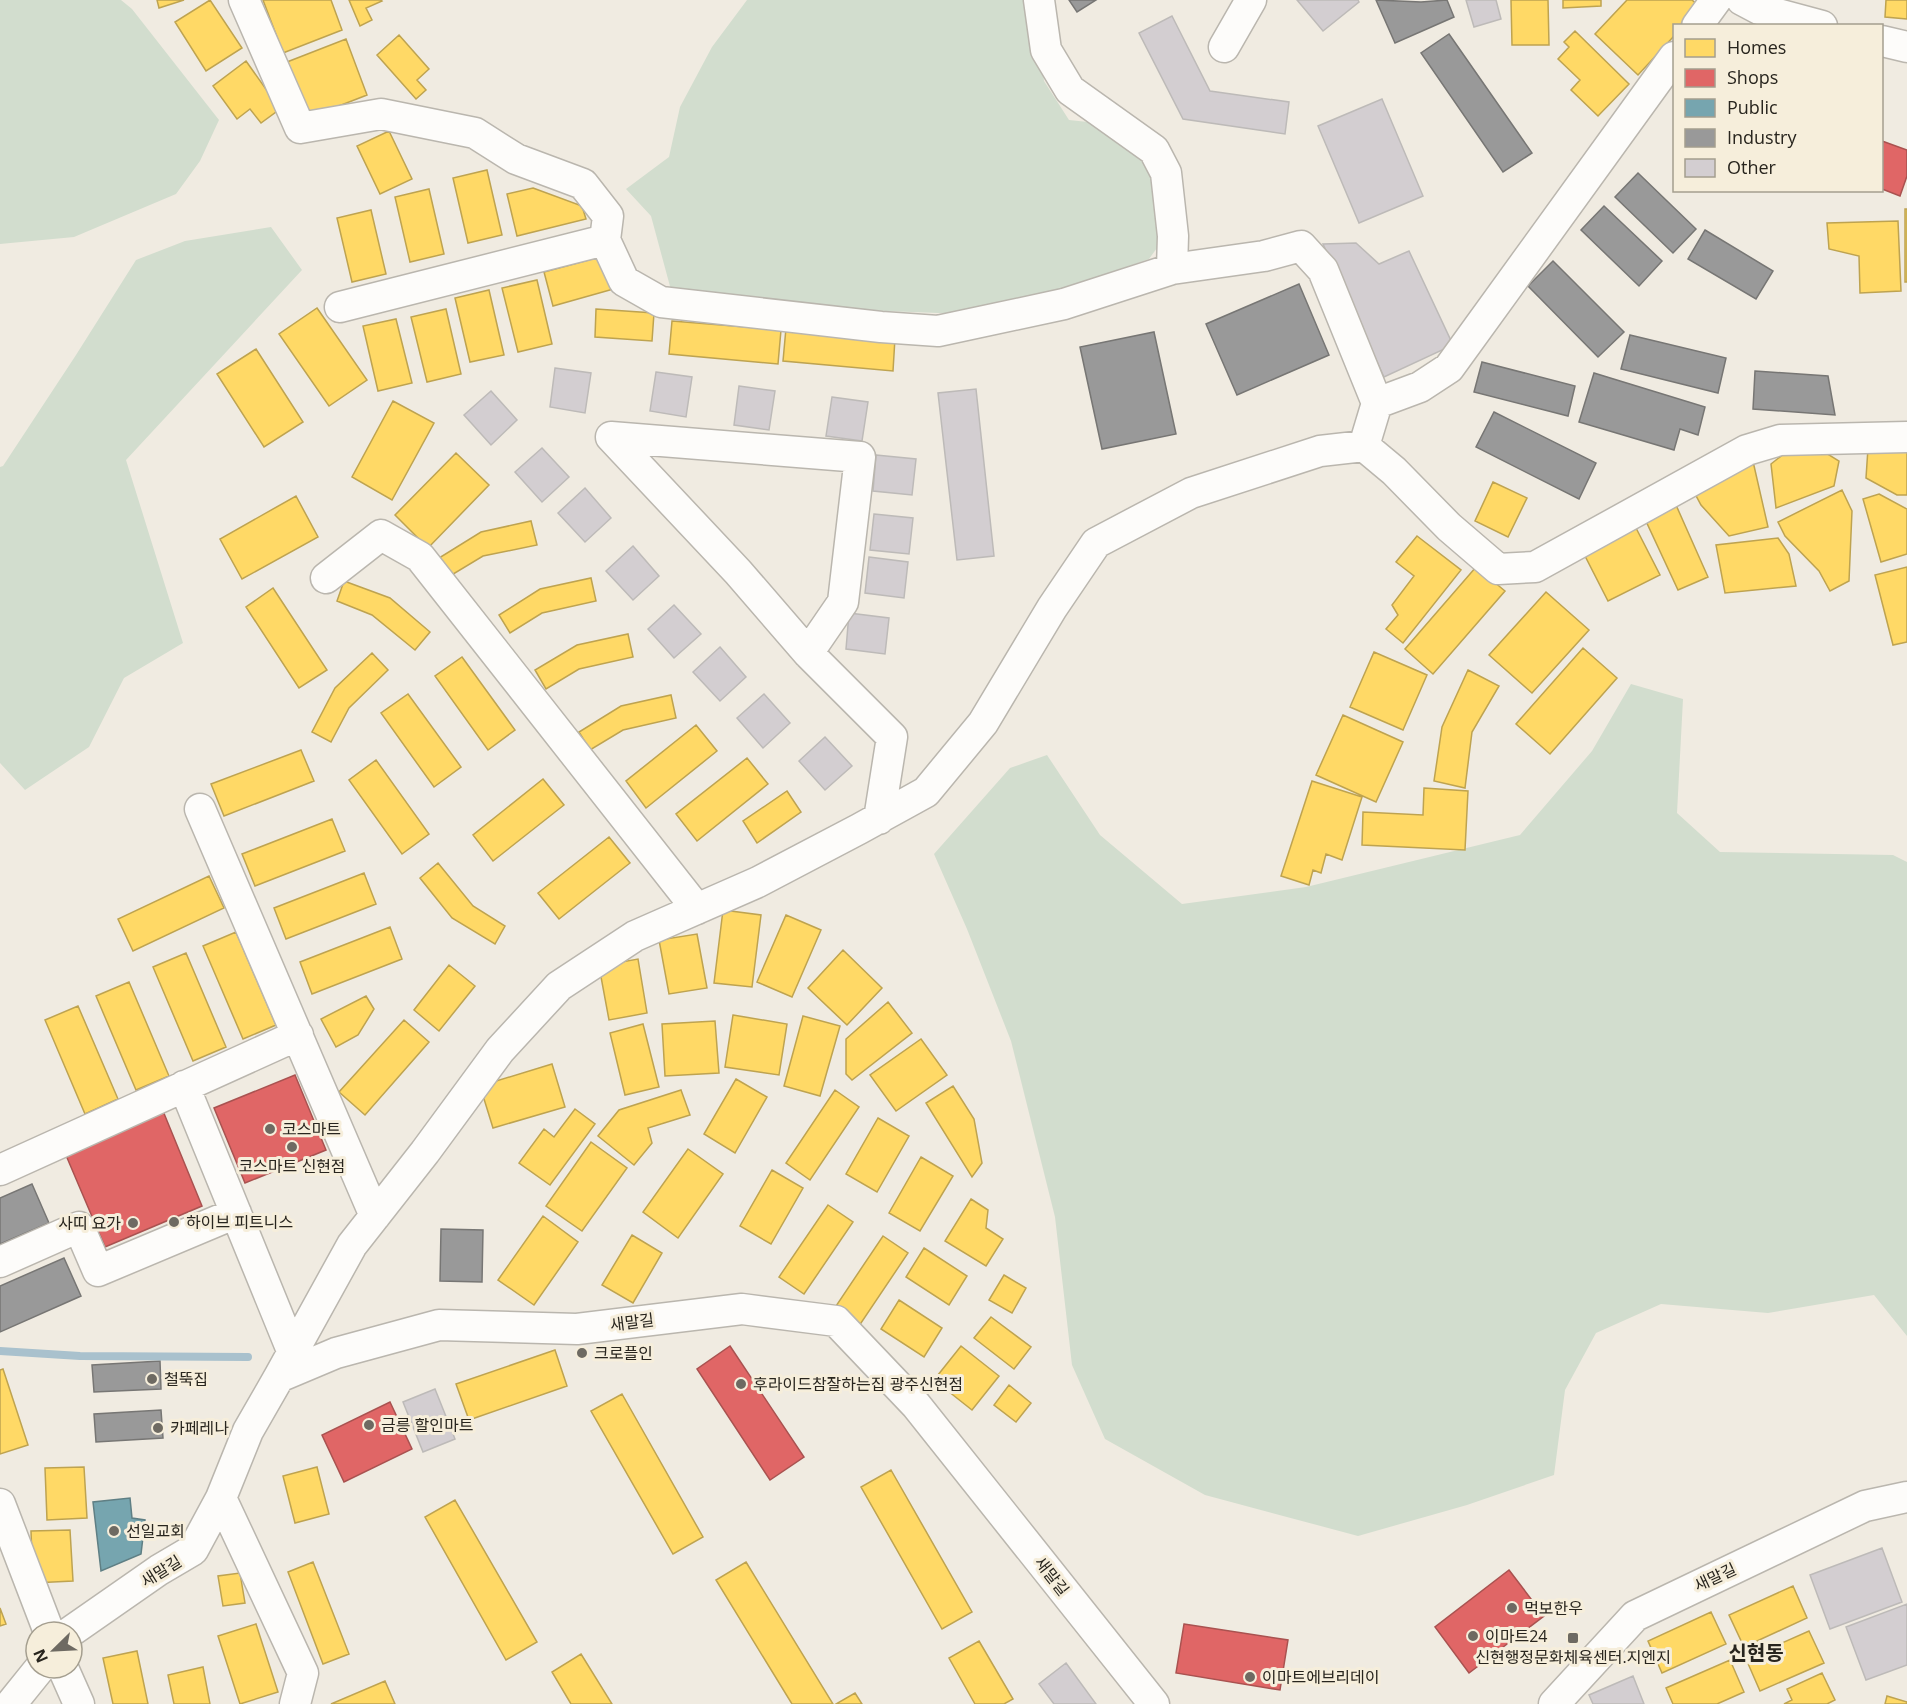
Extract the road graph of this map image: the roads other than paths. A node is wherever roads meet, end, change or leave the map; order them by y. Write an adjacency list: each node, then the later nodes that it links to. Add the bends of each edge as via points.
1 (244, 0): 12 (street, via 300,128 381,114 475,133 516,159 584,184 609,216)
2 (1040, 0): 13 (street, via 1046,50 1070,90 1154,150 1166,173 1173,236)
3 (1251, 0): 9 (street)
4 (1716, 0): 6 (street)
5 (1742, 0): 7 (street, via 1759,9)
6 (1698, 24)
7 (1815, 24)
8 (1883, 41): 10 (street)
9 (1224, 47)
10 (1907, 47)
11 (1673, 58): 15 (street, via 1449,368 1420,387)
12 (605, 240): 13 (street, via 624,281 661,302 938,331 1064,304); 14 (street)
13 (1172, 269): 15 (street, via 1264,256 1301,246 1323,270)
14 (340, 307)
15 (1377, 403): 17 (street)
16 (1907, 437): 17 (street, via 1780,440 1747,450 1535,567 1498,569)
17 (1364, 446): 21 (street, via 1320,451 1191,493 1096,543 983,723 926,792)
18 (326, 578): 22 (street, via 381,535 420,557)
19 (808, 652): 19 (street, via 738,572 610,437 860,457 843,602); 21 (street, via 892,737)
20 (200, 809): 23 (street)
21 (879, 819): 22 (street)
22 (697, 909): 27 (street, via 635,936 559,986 500,1050)
23 (298, 1035): 24 (street); 27 (street)
24 (184, 1086): 25 (street); 26 (street)
25 (0, 1170)
26 (236, 1213): 28 (street, via 98,1271 79,1227); 29 (street)
27 (375, 1216): 29 (street, via 352,1245)
28 (0, 1262)
29 (286, 1365): 31 (street, 새말길, via 248,1431); 40 (street, 새말길, via 439,1325 577,1329 741,1309 836,1321 916,1405)
30 (1907, 1497): 41 (street, 새말길, via 1865,1506 1635,1616)
31 (221, 1498): 34 (street, 새말길, via 194,1550); 39 (street, via 303,1673)
32 (0, 1504): 33 (street)
33 (44, 1620)
34 (84, 1622)
35 (30, 1680): 37 (street)
36 (68, 1680): 38 (street)
37 (11, 1704)
38 (79, 1704)
39 (295, 1704)
40 (1154, 1704)
41 (1554, 1704)

